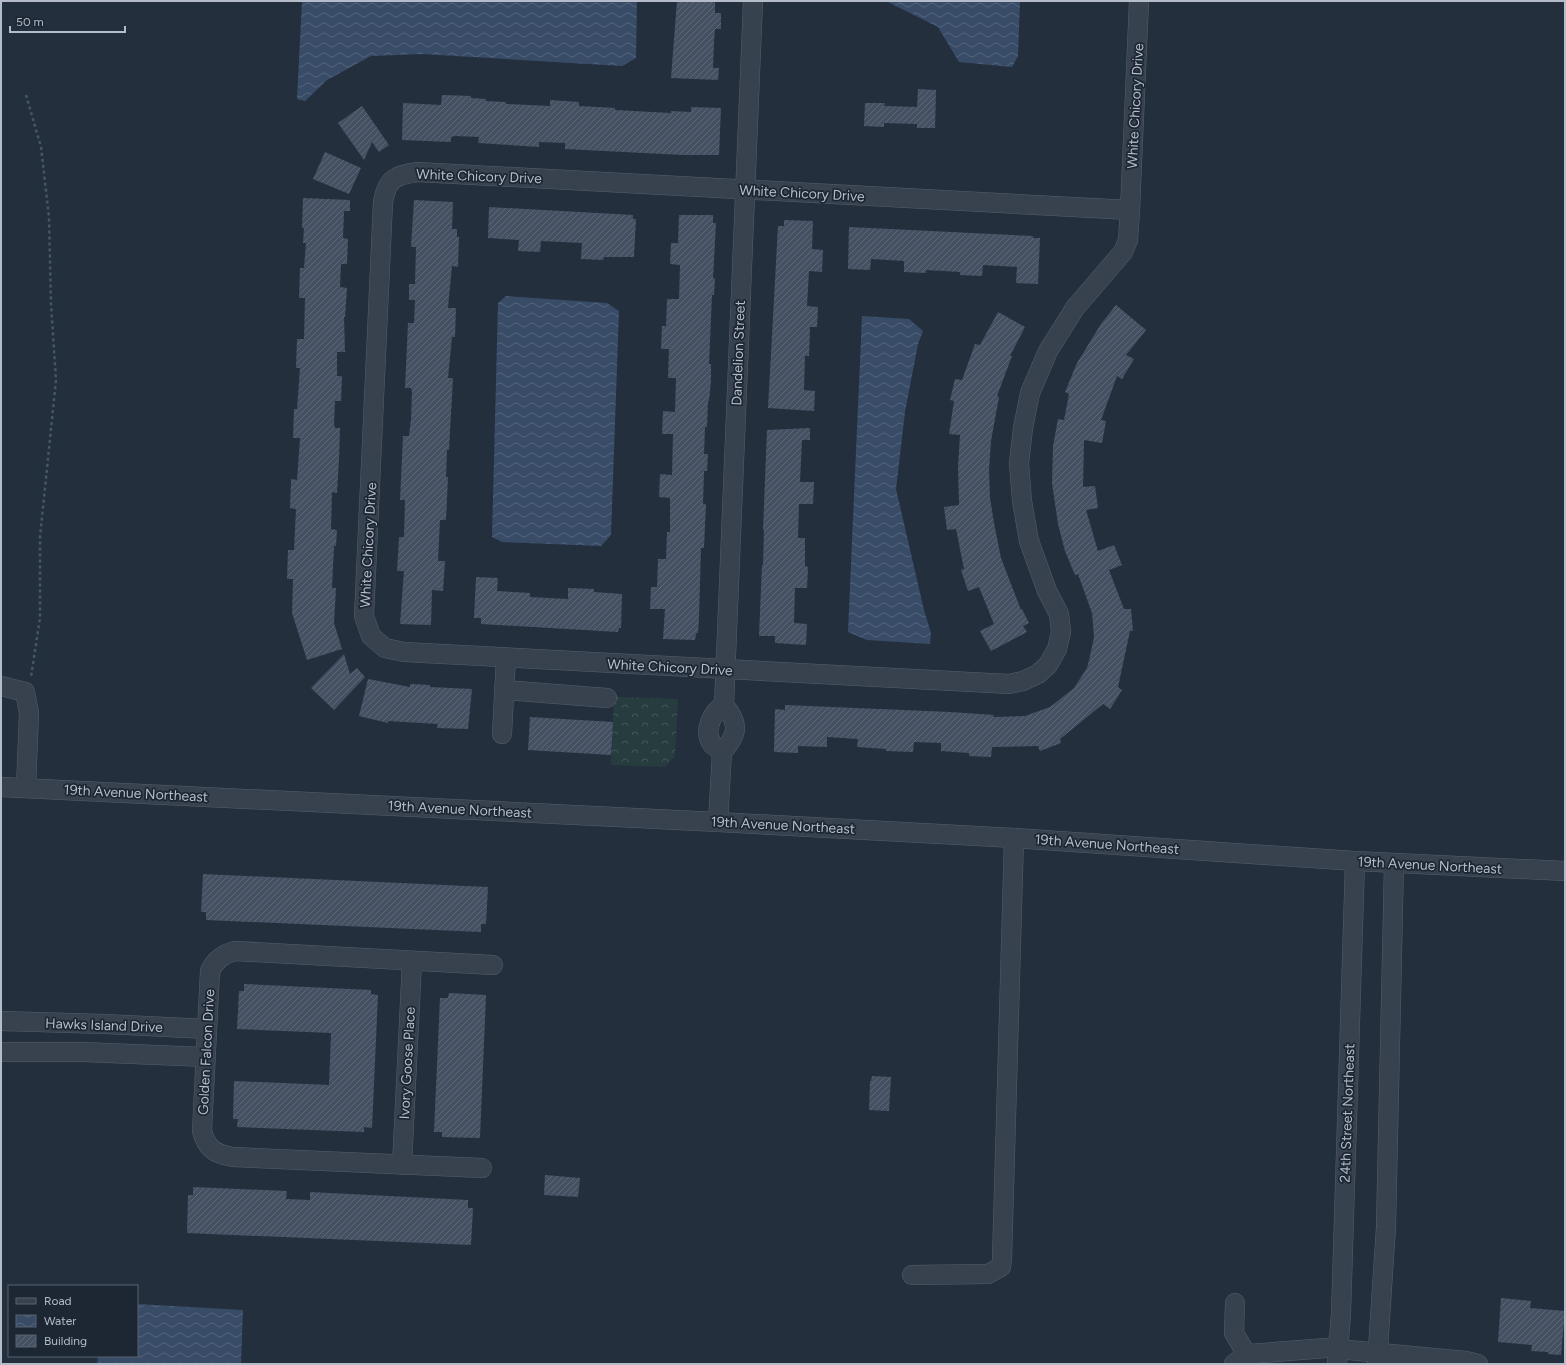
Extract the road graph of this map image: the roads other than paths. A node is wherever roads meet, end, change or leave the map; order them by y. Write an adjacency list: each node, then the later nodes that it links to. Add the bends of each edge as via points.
1 (753, 1): 3 (street, Dandelion Street)
2 (1140, 1): 4 (street, White Chicory Drive)
3 (745, 190): 4 (street, White Chicory Drive); 5 (street, White Chicory Drive, via 418,172 401,174 385,190 364,616 371,636 385,648 404,652); 6 (street, Dandelion Street)
4 (1130, 210): 6 (street, White Chicory Drive, via 1128,240 1123,252 1075,308 1048,351 1030,393 1023,428 1019,463 1029,541 1060,620 1061,632 1057,650 1048,665 1038,674 1008,684)
5 (506, 658): 6 (street, White Chicory Drive); 8 (street)
6 (725, 670): 10 (street, Dandelion Street)
7 (1, 686): 14 (street, via 25,692 29,713)
8 (504, 690): 9 (street); 11 (street)
9 (607, 698)
10 (724, 705): 12 (street, via 732,714 735,734 731,743); 12 (street, via 717,709 711,720 709,732 712,744)
11 (502, 734)
12 (722, 752): 15 (street)
13 (1, 787): 14 (street, 19th Avenue Northeast)
14 (26, 788): 15 (street, 19th Avenue Northeast)
15 (718, 822): 16 (street, 19th Avenue Northeast)
16 (1014, 838): 17 (street, 19th Avenue Northeast); 28 (street, via 1001,1267 988,1274)
17 (1356, 861): 18 (street, 19th Avenue Northeast); 30 (street, 24th Street Northeast, via 1342,1306)
18 (1394, 863): 19 (street, 19th Avenue Northeast); 31 (street, via 1386,1227)
19 (1565, 871)
20 (412, 961): 21 (street, Golden Falcon Drive); 23 (street, Golden Falcon Drive, via 235,951 226,953 213,964 210,972); 26 (street, Ivory Goose Place)
21 (493, 965)
22 (1, 1021): 23 (street, Hawks Island Drive)
23 (207, 1029): 25 (street, Golden Falcon Drive)
24 (1, 1052): 25 (street, Hawks Island Drive)
25 (206, 1057): 26 (street, Golden Falcon Drive, via 202,1131 205,1141 221,1155)
26 (402, 1165): 27 (street, Golden Falcon Drive)
27 (482, 1168)
28 (912, 1275)
29 (1234, 1303): 32 (street, via 1234,1333)
30 (1338, 1353): 31 (street); 32 (street)
31 (1378, 1358): 33 (street, via 1466,1360)
32 (1241, 1360)
33 (1478, 1364)

